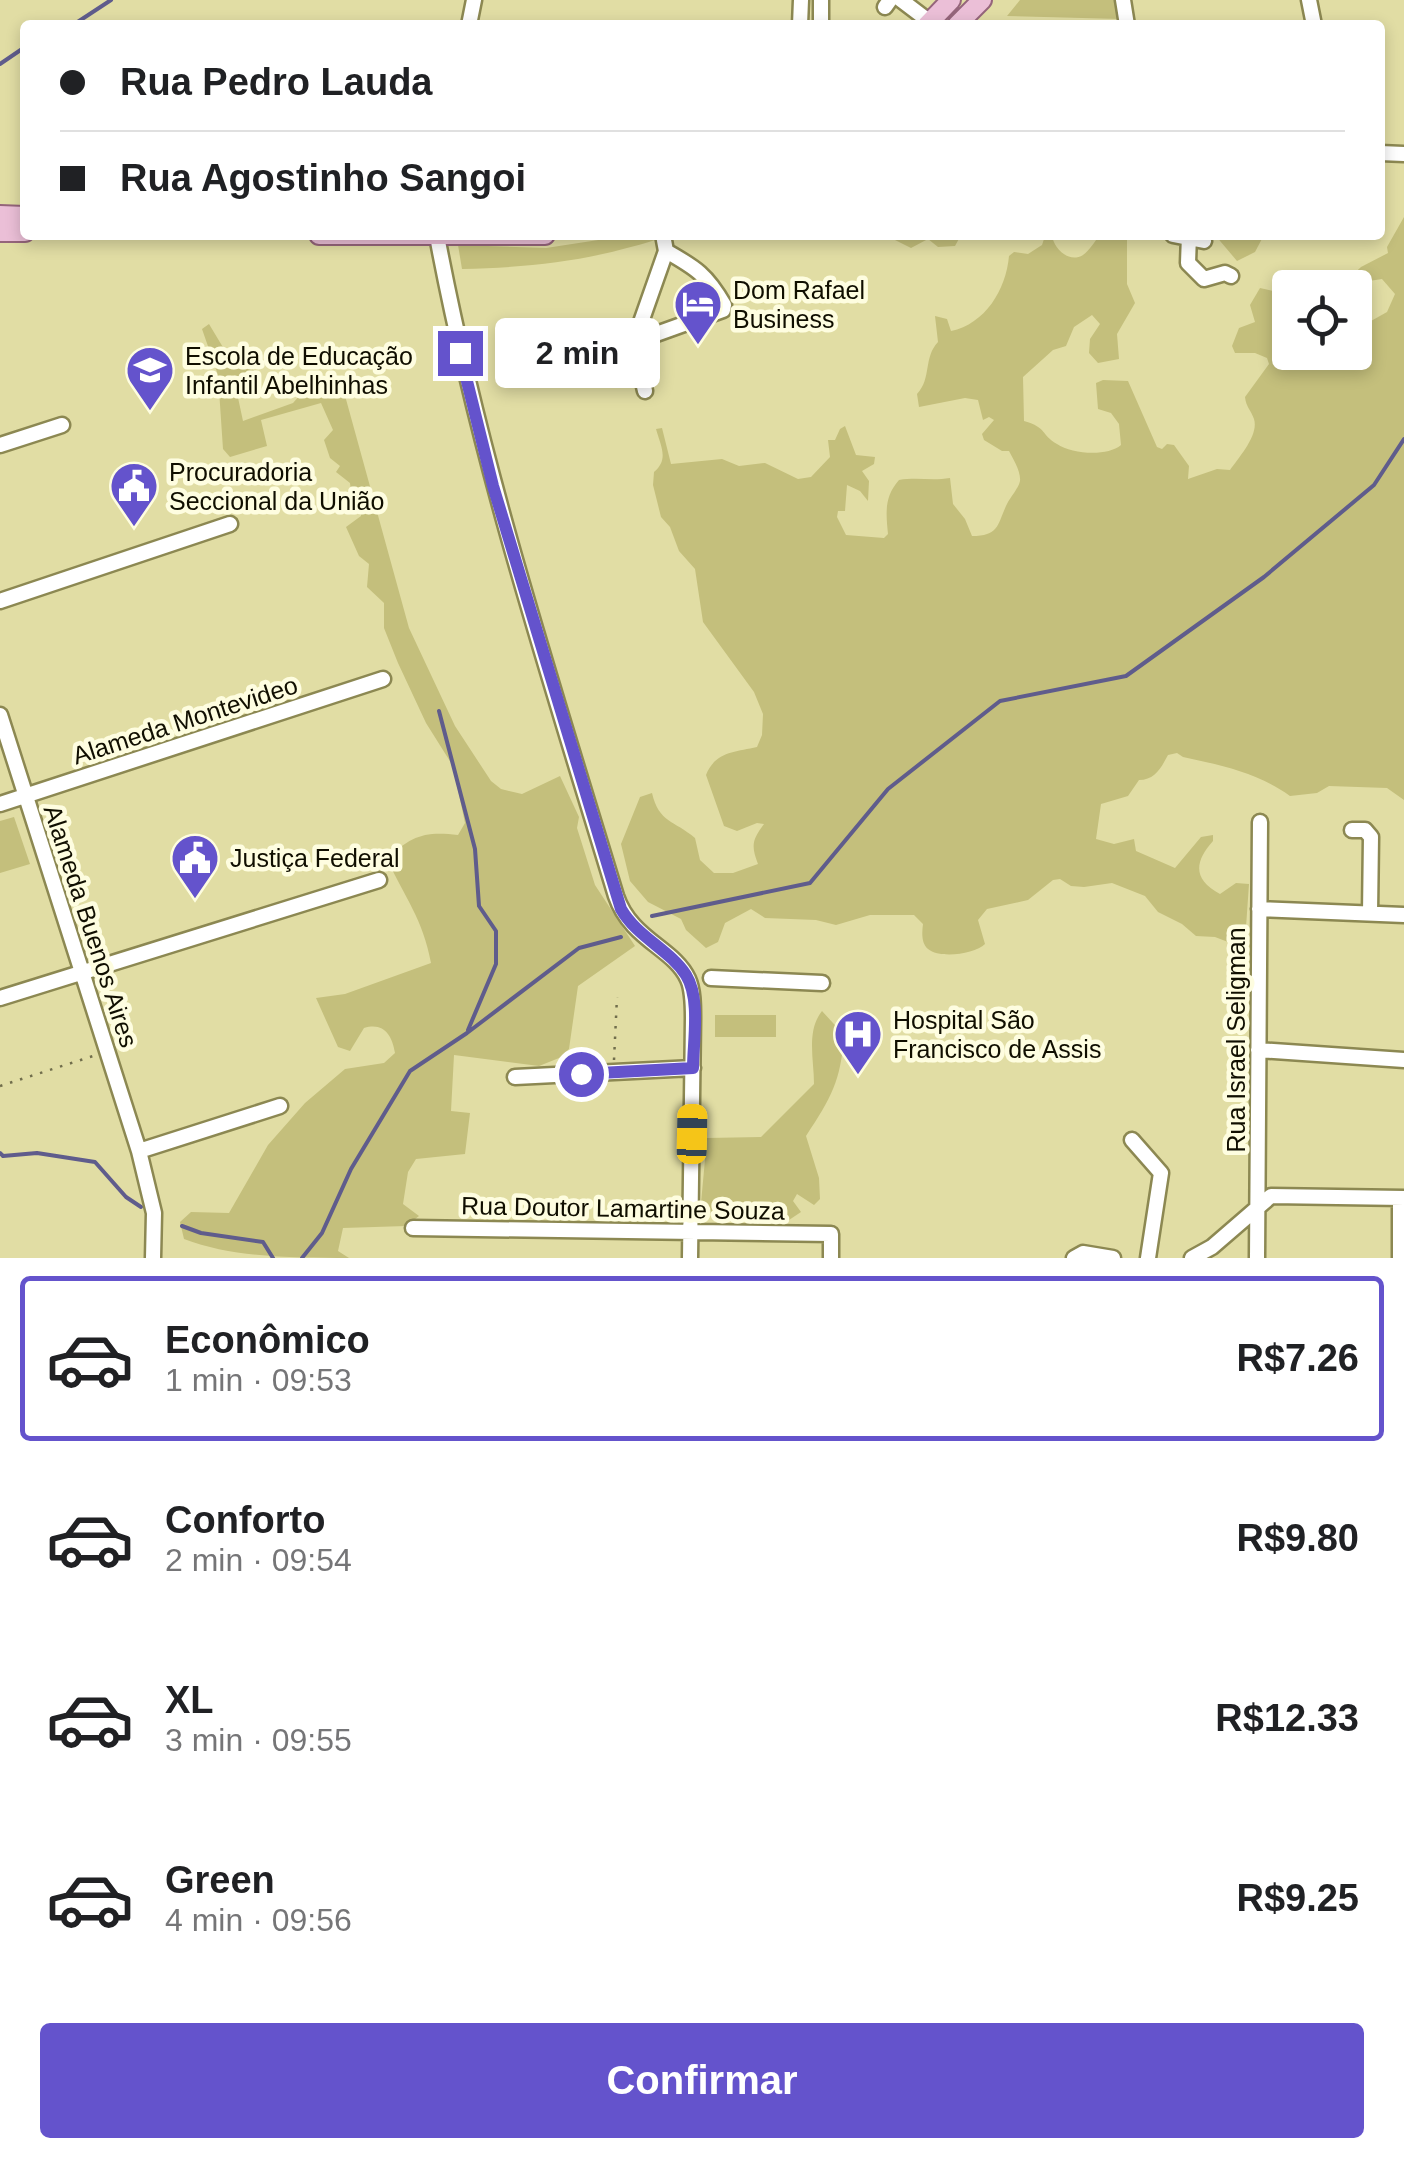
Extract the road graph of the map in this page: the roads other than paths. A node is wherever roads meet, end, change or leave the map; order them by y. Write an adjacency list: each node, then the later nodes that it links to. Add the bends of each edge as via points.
1 (902, 0): 4 (street)
2 (951, 0): 5 (main road)
3 (982, 0): 6 (main road)
4 (924, 20)
5 (932, 20)
6 (963, 20)
7 (437, 240): 34 (street, via 493,486 616,896 634,928 687,976)
8 (664, 240): 10 (street)
9 (1189, 240): 11 (street, via 1188,263 1204,279)
10 (666, 251): 12 (street); 12 (street, via 710,280 723,310)
11 (1230, 276)
12 (634, 342): 13 (street)
13 (645, 391)
14 (62, 426): 15 (street)
15 (0, 445)
16 (230, 524): 17 (street)
17 (0, 601)
18 (383, 679): 20 (street, Alameda Montevideo)
19 (0, 715): 20 (street, Alameda Buenos Aires)
20 (26, 796): 21 (street, Alameda Montevideo); 28 (street, Alameda Buenos Aires)
21 (0, 804)
22 (1260, 822): 25 (street, Rua Israel Seligman)
23 (1352, 830): 26 (street, via 1371,837)
24 (379, 880): 28 (street)
25 (1259, 909): 26 (street); 32 (street, Rua Israel Seligman)
26 (1370, 913): 27 (street)
27 (1404, 915)
28 (82, 973): 31 (street); 38 (street, Alameda Buenos Aires)
29 (711, 978): 30 (street)
30 (822, 984)
31 (0, 998)
32 (1258, 1050): 33 (street); 40 (street, Rua Israel Seligman)
33 (1404, 1060)
34 (693, 1068): 35 (street); 42 (street)
35 (515, 1077)
36 (280, 1106): 38 (street)
37 (1132, 1140): 48 (street, via 1161,1173)
38 (139, 1152): 43 (street, Alameda Buenos Aires, via 154,1213)
39 (1402, 1198): 40 (street, via 1271,1196); 51 (street)
40 (1258, 1207): 49 (street); 50 (street, Rua Israel Seligman)
41 (414, 1228): 42 (street, Rua Doutor Lamartine Souza)
42 (690, 1232): 44 (street); 45 (street, Rua Doutor Lamartine Souza, via 831,1234)
43 (153, 1258)
44 (690, 1258)
45 (831, 1258)
46 (1074, 1258): 47 (street)
47 (1113, 1258)
48 (1148, 1258)
49 (1192, 1258)
50 (1257, 1258)
51 (1400, 1258)

